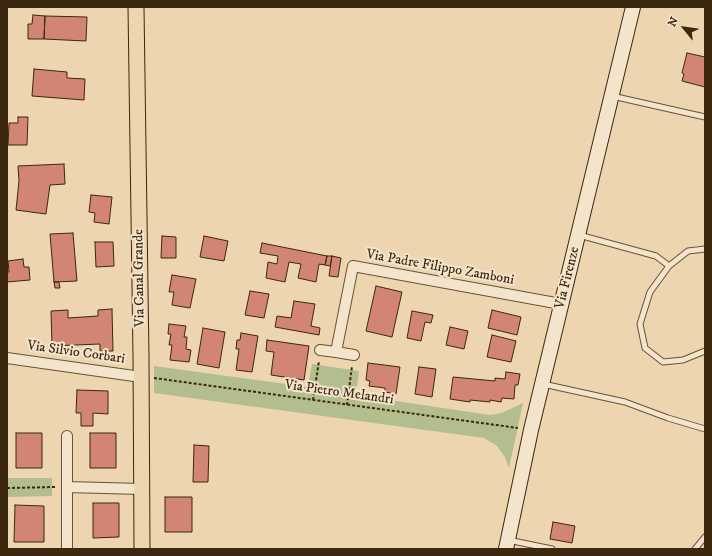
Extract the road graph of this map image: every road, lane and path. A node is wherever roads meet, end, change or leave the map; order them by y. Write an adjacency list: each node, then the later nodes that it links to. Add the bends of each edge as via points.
1 (136, 7): 14 (main road, Via Canal Grande)
2 (633, 7): 3 (street, Via Firenze)
3 (612, 96): 4 (lane); 5 (street, Via Firenze)
4 (705, 117)
5 (578, 235): 7 (lane, via 656,256); 8 (street, Via Firenze)
6 (705, 249): 7 (lane, via 688,251)
7 (669, 266): 10 (lane, via 650,292 640,324 645,348 663,362 683,360)
8 (561, 304): 11 (street, Via Padre Filippo Zamboni, via 353,266); 15 (street, Via Firenze)
9 (320, 350): 11 (street); 16 (path)
10 (705, 351)
11 (336, 352): 12 (street)
12 (354, 355): 17 (path)
13 (7, 358): 14 (street, Via Silvio Corbari)
14 (147, 377): 16 (path, Via Pietro Melandri); 23 (main road, Via Canal Grande)
15 (542, 384): 19 (lane, via 625,402); 25 (street, Via Firenze)
16 (313, 400): 17 (path, Via Pietro Melandri)
17 (347, 405): 18 (path, Via Pietro Melandri)
18 (522, 429)
19 (705, 429)
20 (67, 436): 21 (street)
21 (67, 487): 22 (path); 23 (street); 26 (street)
22 (7, 488)
23 (142, 489): 27 (main road, Via Canal Grande)
24 (705, 537): 29 (lane)
25 (507, 545): 28 (lane)
26 (67, 549)
27 (142, 549)
28 (552, 549)
29 (695, 549)

